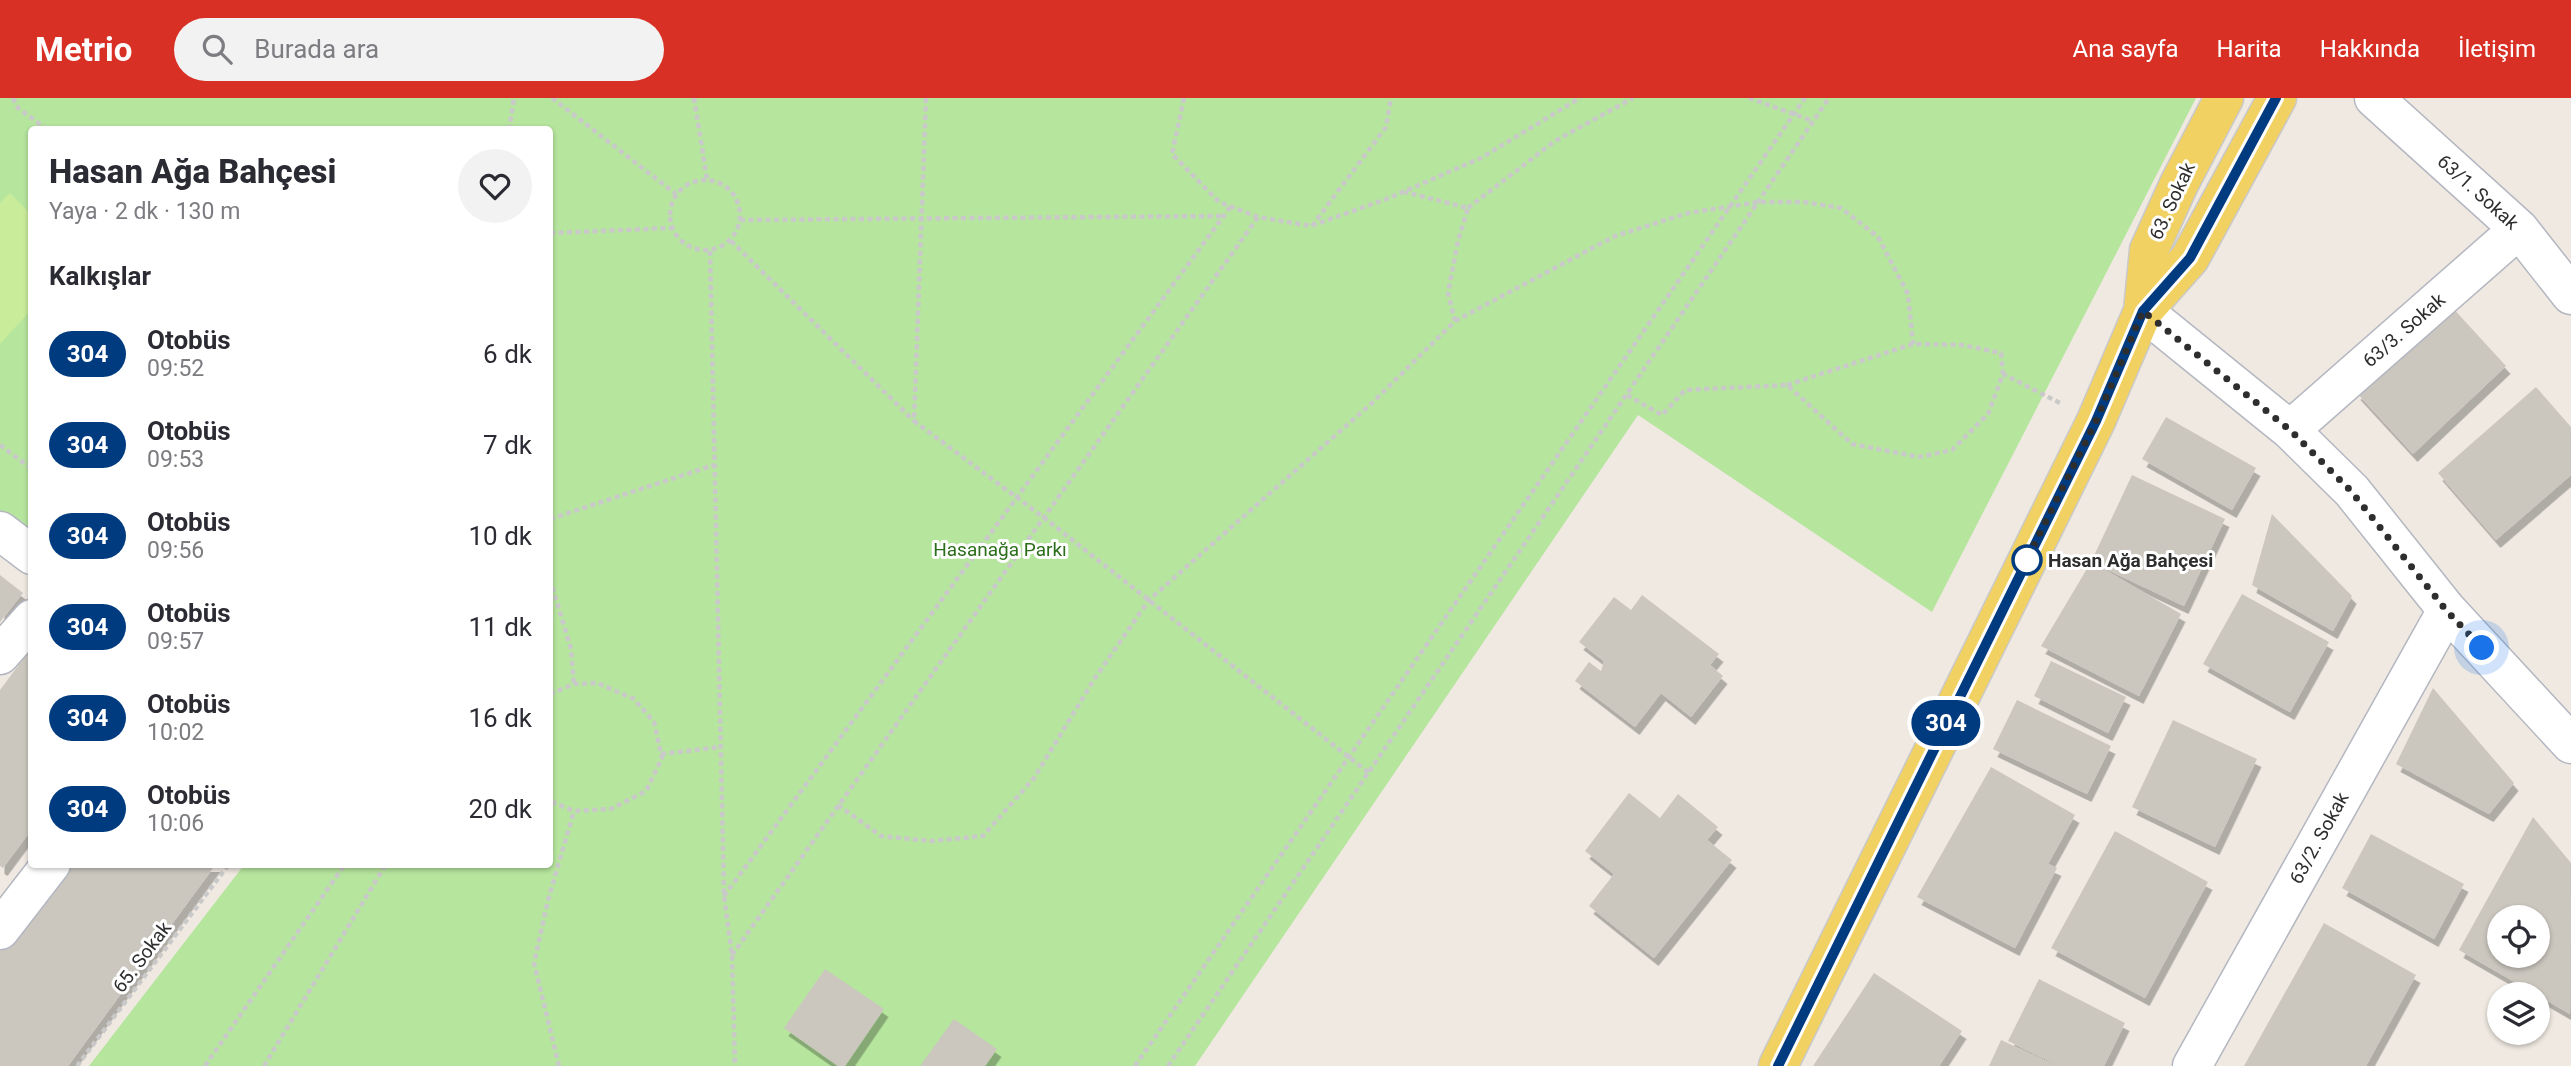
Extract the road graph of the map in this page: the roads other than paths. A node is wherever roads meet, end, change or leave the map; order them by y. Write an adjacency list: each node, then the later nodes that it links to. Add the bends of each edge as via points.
1 (2224, 98): 6 (main road, 63. Sokak, via 2149,250)
2 (2277, 98): 6 (main road, via 2190,258)
3 (2374, 98): 4 (street, 63/1. Sokak)
4 (2519, 229): 5 (street, 63/1. Sokak); 7 (street, 63/3. Sokak)
5 (2571, 295)
6 (2143, 311): 7 (street); 16 (main road, 63. Sokak, via 2096,421)
7 (2290, 430): 10 (street, via 2351,491)
8 (0, 531): 9 (street)
9 (28, 552)
10 (2446, 610): 13 (street); 17 (street, 63/2. Sokak)
11 (28, 623): 12 (street)
12 (0, 654)
13 (2571, 744)
14 (48, 868): 15 (street)
15 (0, 930)
16 (1780, 1065)
17 (2192, 1066)

